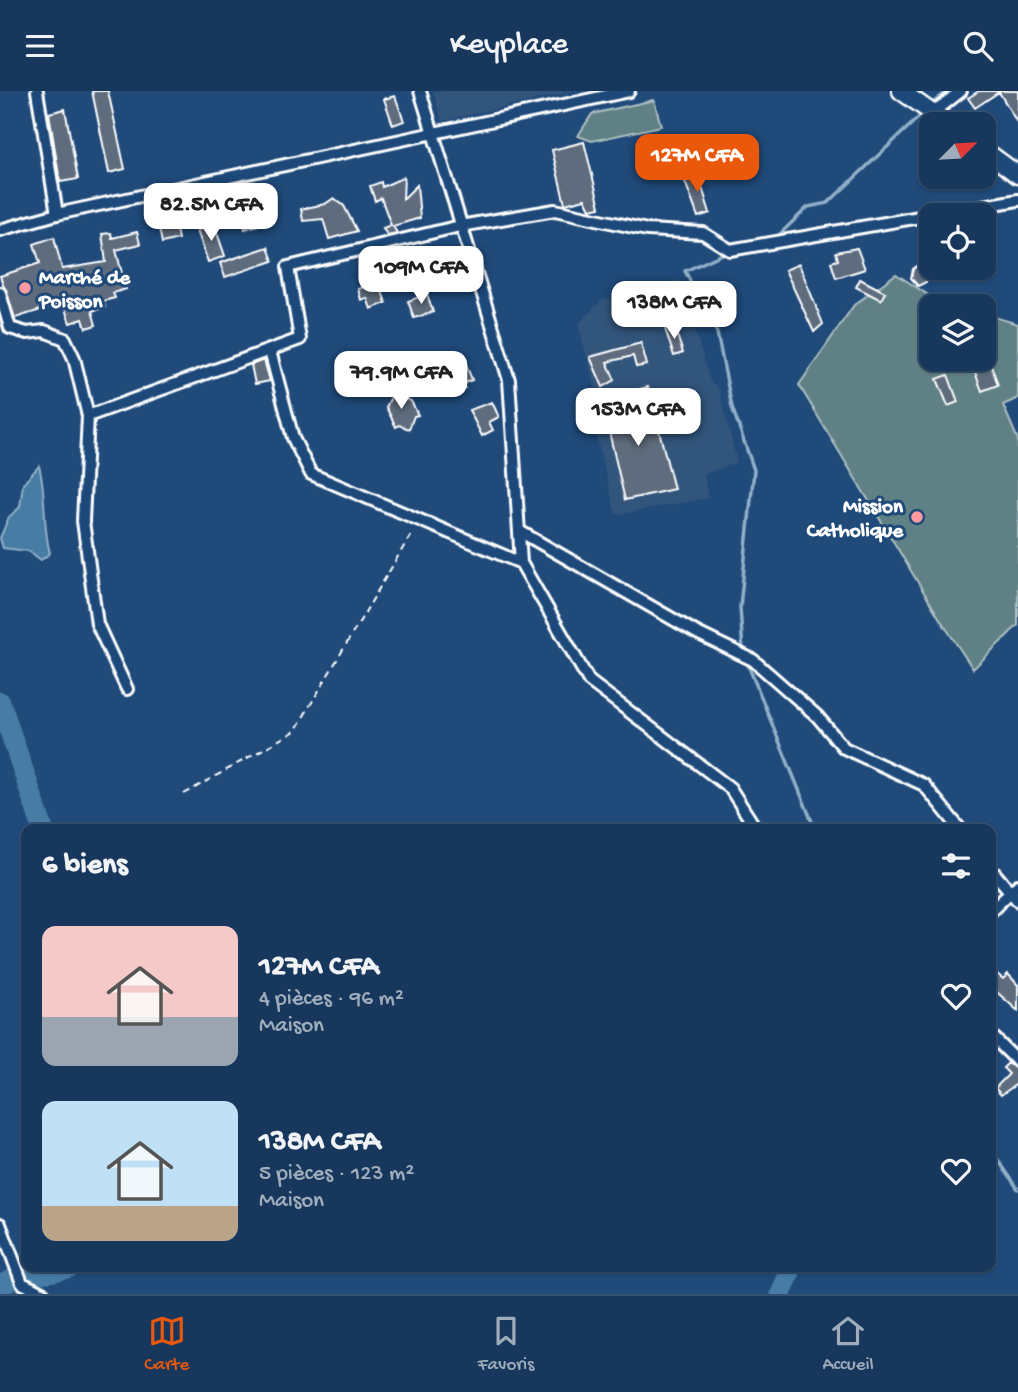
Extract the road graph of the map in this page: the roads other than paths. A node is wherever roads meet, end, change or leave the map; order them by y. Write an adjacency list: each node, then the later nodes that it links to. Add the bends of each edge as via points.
1 (37, 91): 13 (street)
2 (420, 91): 8 (street)
3 (629, 91): 8 (street)
4 (901, 91): 6 (main road)
5 (961, 91): 7 (street)
6 (930, 112)
7 (935, 112)
8 (433, 134): 13 (street); 15 (street)
9 (996, 158): 10 (main road)
10 (1018, 174)
11 (1018, 200): 12 (street)
12 (996, 204)
13 (57, 214): 16 (street)
14 (919, 217): 15 (street, via 730,250 703,233 647,230 555,210)
15 (460, 226): 18 (street, via 288,267 300,339); 20 (street, via 509,380)
16 (0, 230)
17 (0, 293): 19 (street, via 10,328 44,331 65,339)
18 (271, 351): 19 (street); 21 (street, via 293,438 311,474)
19 (88, 416): 22 (street, via 83,521 97,624)
20 (521, 532): 21 (street); 24 (street, via 753,660 817,716 844,748 925,785)
21 (521, 563): 23 (street, via 589,681 730,788)
22 (127, 689)
23 (753, 824)
24 (956, 824)
25 (996, 874): 26 (street)
26 (1015, 893): 27 (street)
27 (996, 907)
28 (996, 1040): 29 (street)
29 (1018, 1062)
30 (0, 1224): 31 (street, via 22,1283)
31 (44, 1294)

